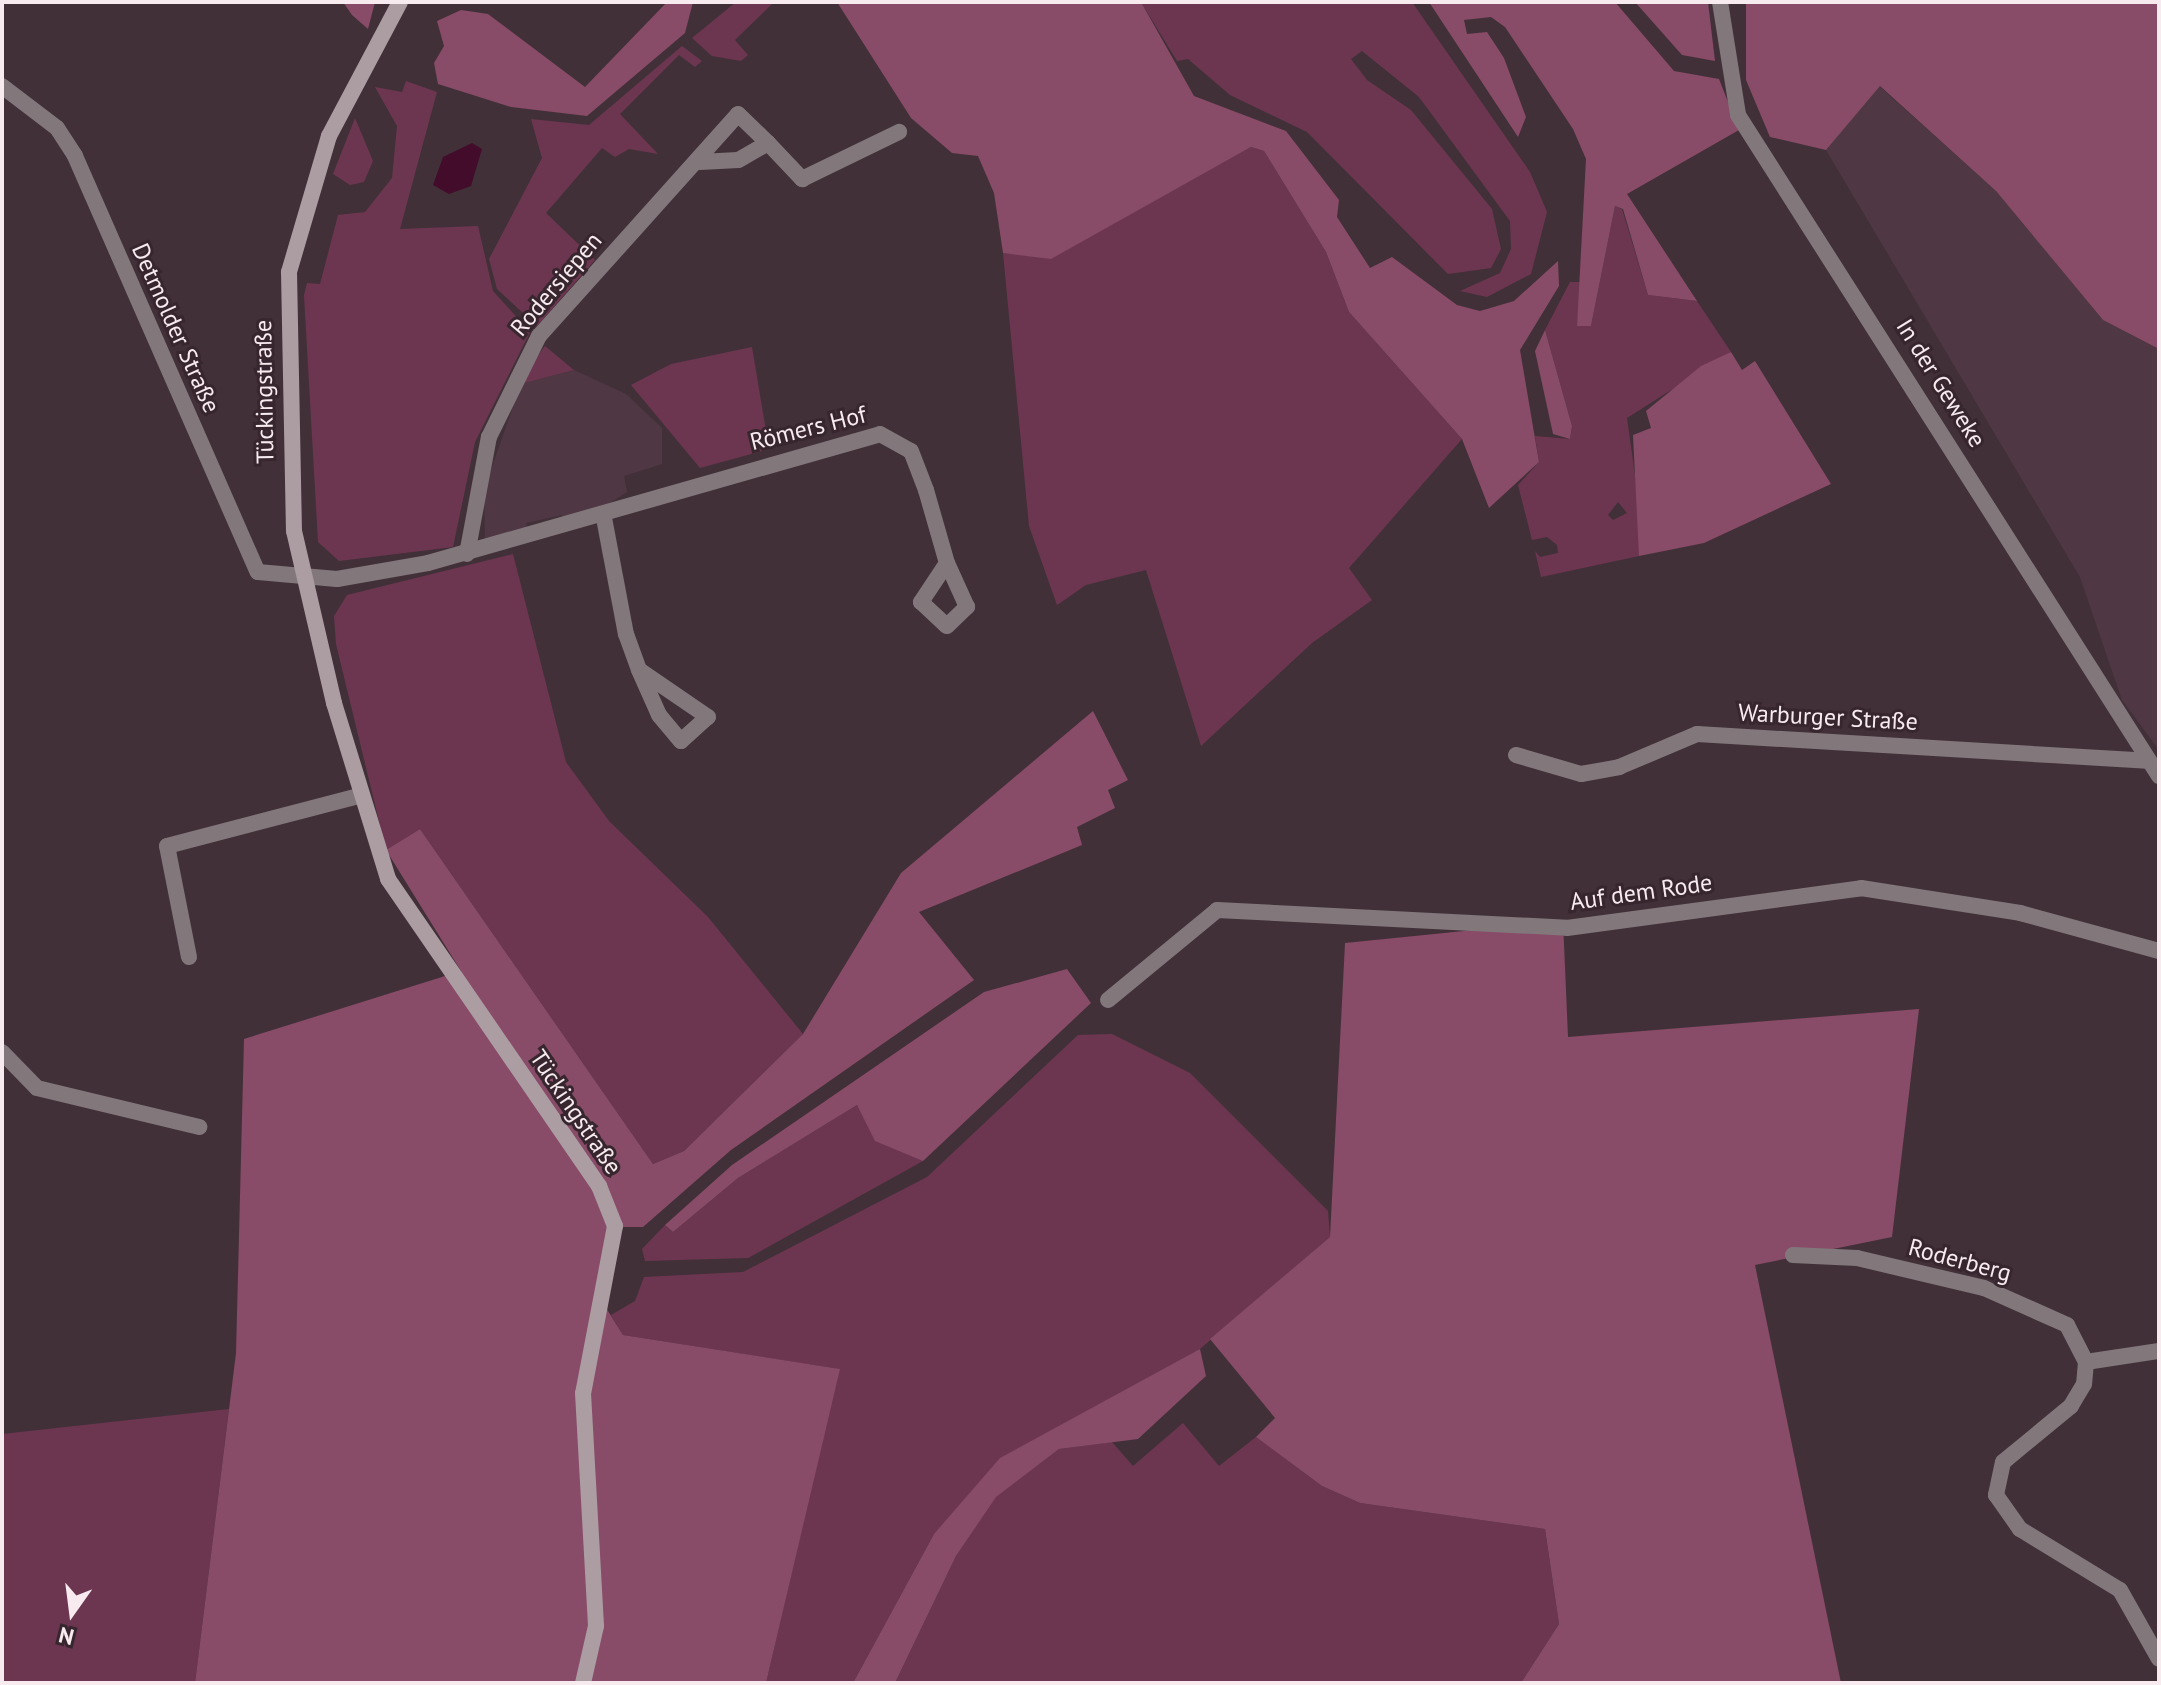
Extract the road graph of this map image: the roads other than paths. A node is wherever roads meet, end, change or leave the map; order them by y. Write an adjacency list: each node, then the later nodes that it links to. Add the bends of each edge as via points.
1 (400, 2): 10 (street, Tückingstraße, via 329,136 289,272 288,433)
2 (1720, 2): 13 (street, In der Geweke, via 1738,115 1925,399)
3 (2, 86): 10 (street, Detmolder Straße, via 57,128 75,156 258,572)
4 (899, 132): 5 (street, Rodersiepen, via 802,179)
5 (768, 143): 6 (street, via 738,160); 6 (street, Rodersiepen, via 738,114)
6 (700, 162): 8 (street, Rodersiepen, via 539,336 489,437)
7 (604, 518): 8 (street, Römers Hof); 9 (street, Römers Hof, via 652,494 880,434 911,451); 11 (street)
8 (467, 554): 10 (street, Römers Hof, via 344,578)
9 (947, 563)
10 (301, 578): 15 (street, Tückingstraße)
11 (639, 670): 11 (street, via 681,741 708,717 694,700)
12 (1516, 755): 13 (street, Warburger Straße, via 1581,774 1697,734)
13 (2147, 761): 14 (street, In der Geweke)
14 (2159, 776)
15 (359, 796): 17 (street, via 167,846); 25 (street, Tückingstraße, via 388,879 599,1186 615,1226 583,1393 596,1626)
16 (2159, 951): 18 (street, Auf dem Rode, via 2007,911 1861,888 1567,928 1217,910)
17 (189, 957)
18 (1108, 1000)
19 (2, 1052): 20 (street, via 37,1088)
20 (199, 1127)
21 (1793, 1255): 23 (street, Roderberg, via 1857,1258 1984,1288 2067,1325)
22 (2159, 1351): 23 (street)
23 (2086, 1362): 24 (street, via 2071,1406 2003,1462 1996,1495 2020,1529 2120,1590)
24 (2159, 1659)
25 (583, 1683)

